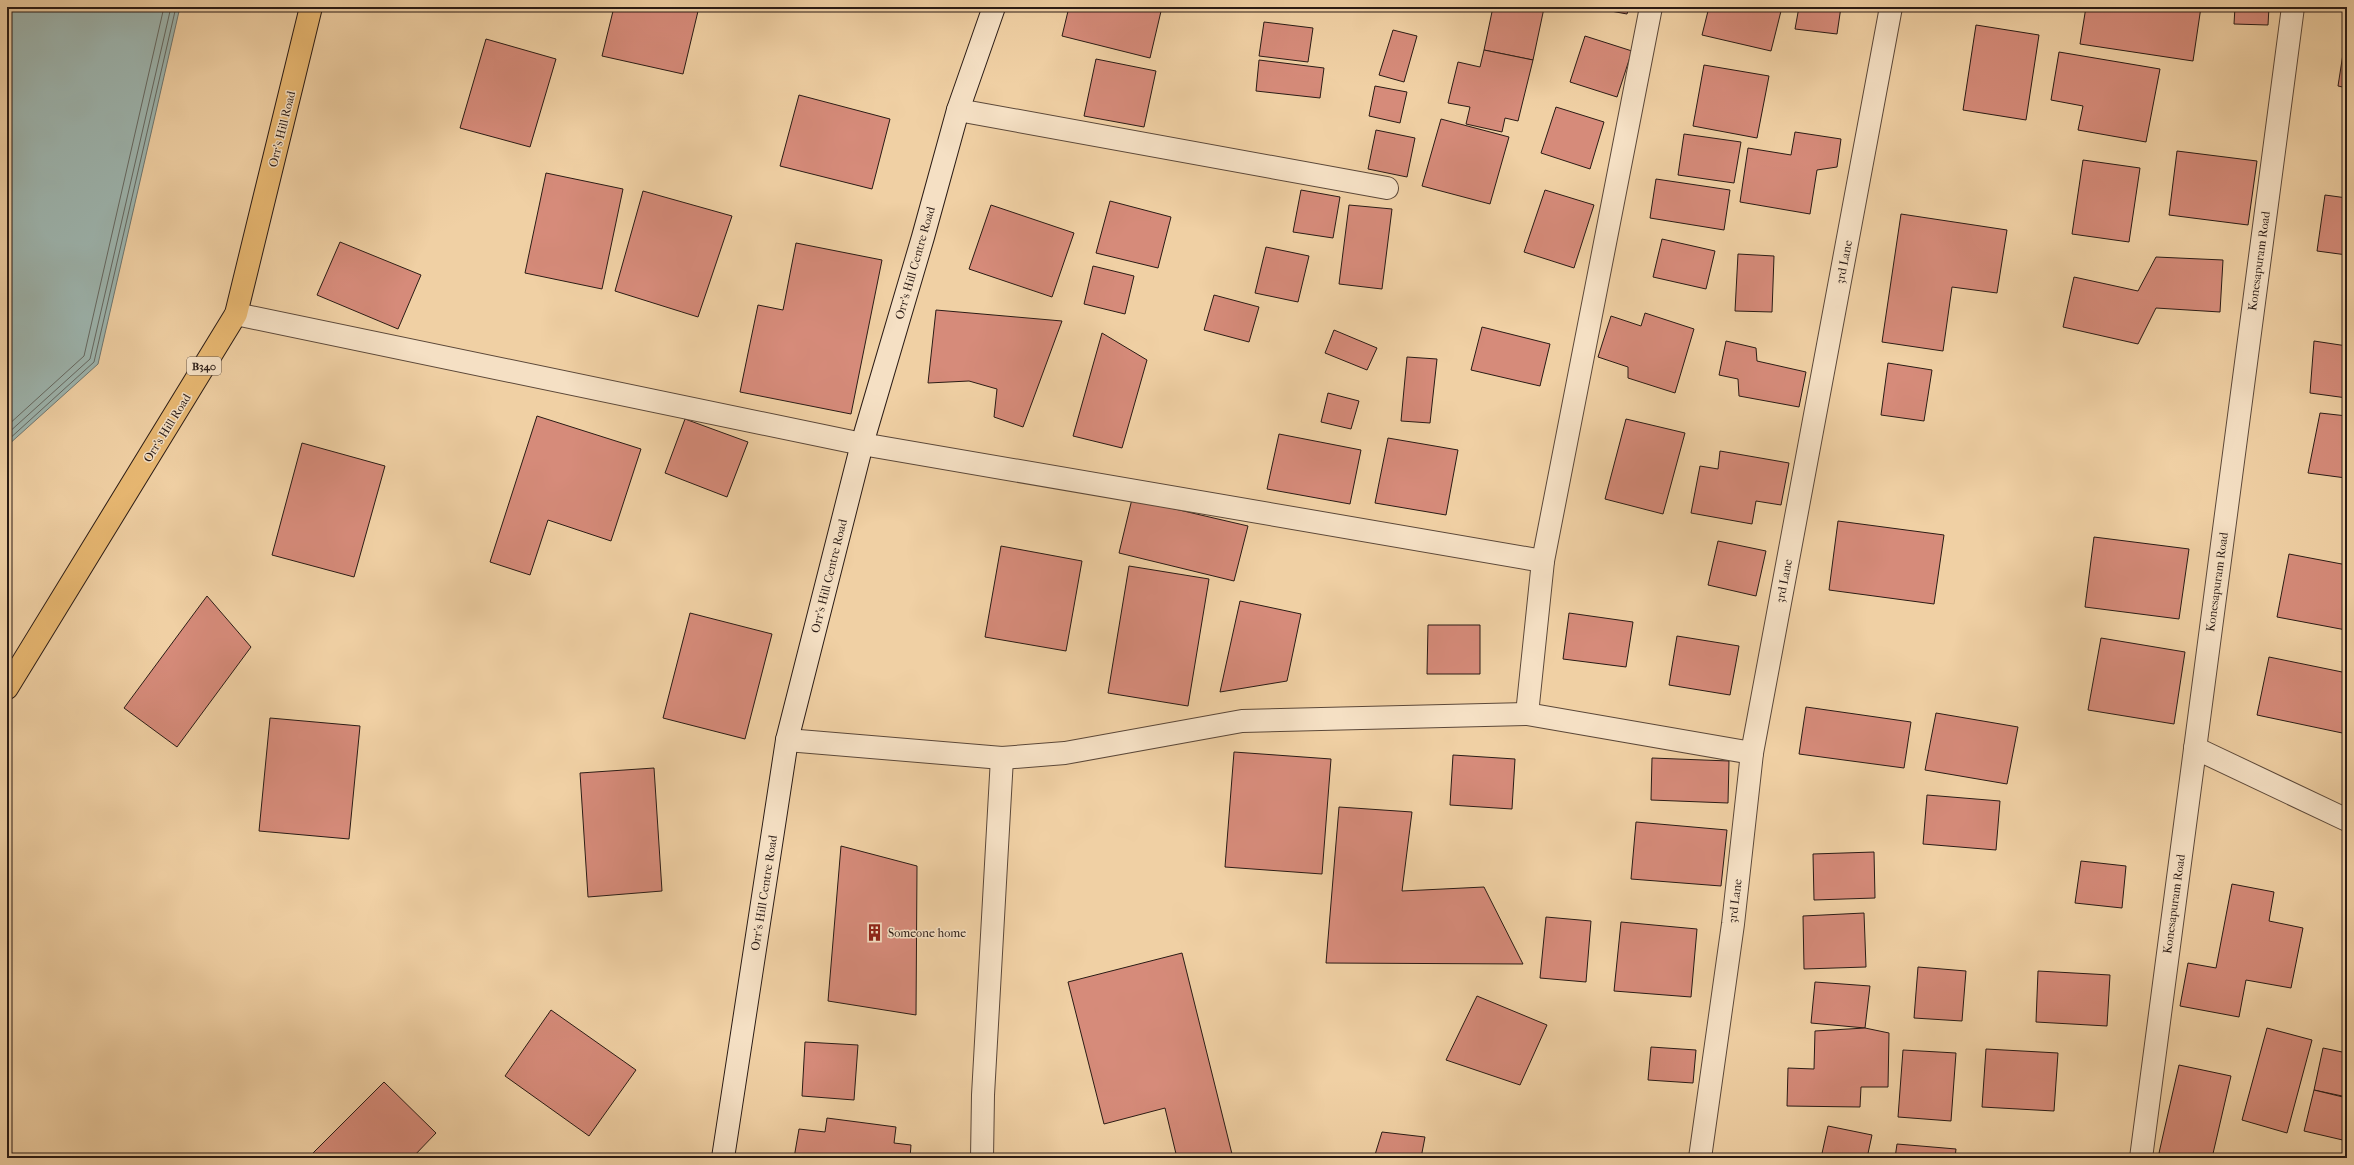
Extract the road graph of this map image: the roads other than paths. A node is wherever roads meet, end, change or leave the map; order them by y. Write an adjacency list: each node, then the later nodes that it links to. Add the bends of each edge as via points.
1 (312, 7): 8 (main road, Orr’s Hill Road / B340)
2 (994, 7): 6 (street, Orr's Hill Centre Road)
3 (1651, 7): 10 (street)
4 (1891, 7): 15 (street, 3rd Lane)
5 (2293, 7): 14 (street, Konesapuram Road)
6 (958, 110): 7 (street); 9 (street, Orr's Hill Centre Road)
7 (1386, 188)
8 (236, 314): 9 (street); 11 (main road, Orr’s Hill Road / B340)
9 (862, 444): 10 (street); 13 (street, Orr's Hill Centre Road)
10 (1543, 561): 12 (street)
11 (7, 688)
12 (1527, 714): 15 (street); 16 (street, via 1242,721 1065,753)
13 (786, 740): 16 (street); 18 (street, Orr's Hill Centre Road)
14 (2195, 748): 17 (street); 21 (street, Konesapuram Road)
15 (1752, 753): 20 (street, 3rd Lane, via 1733,924)
16 (1002, 758): 19 (street, via 983,1095)
17 (2347, 820)
18 (723, 1158)
19 (982, 1158)
20 (1700, 1158)
21 (2140, 1158)

